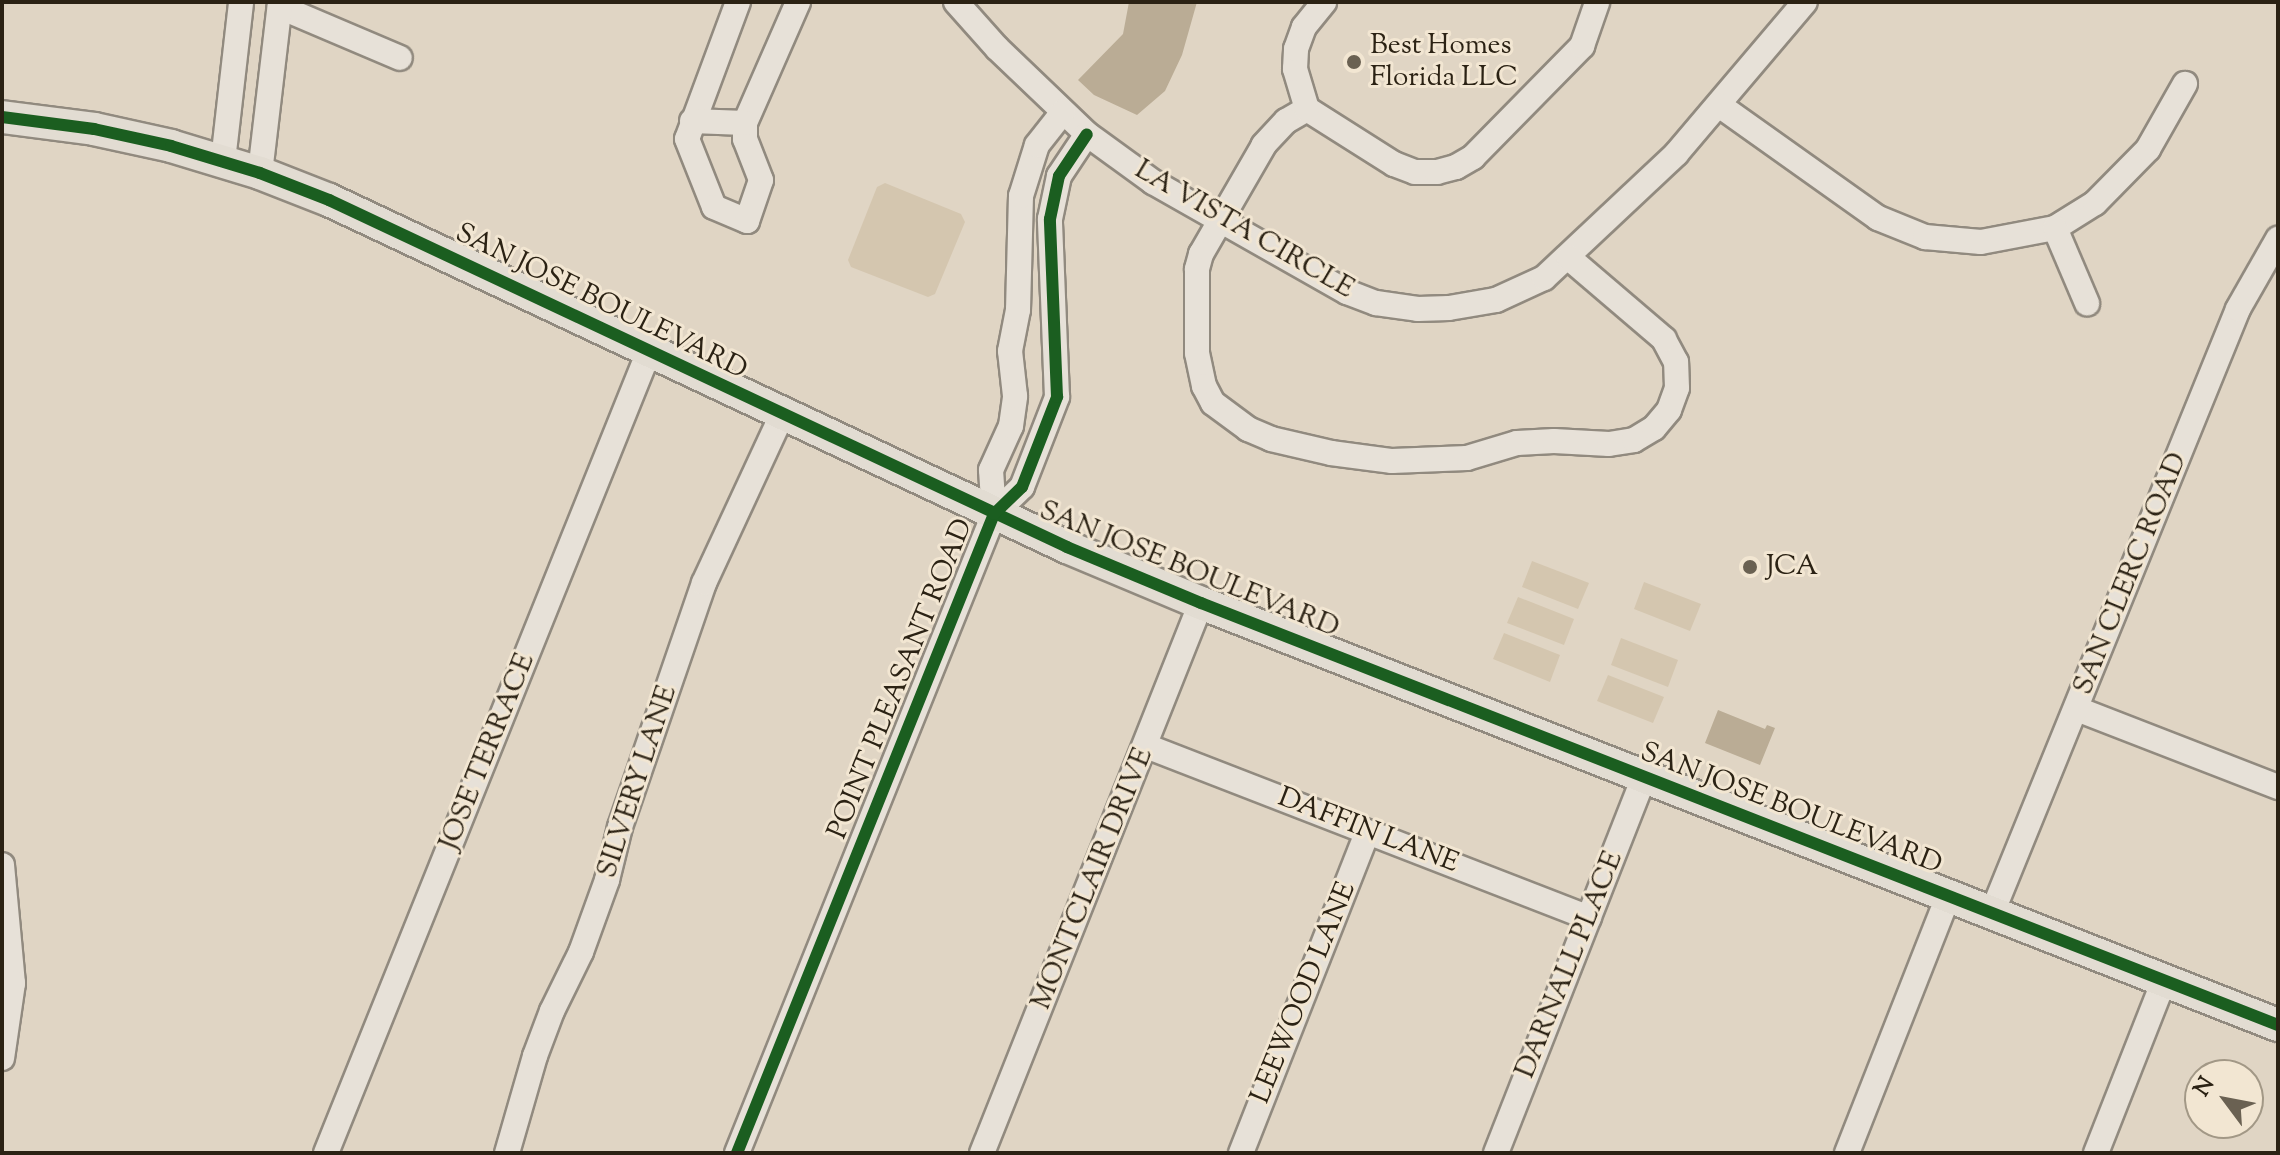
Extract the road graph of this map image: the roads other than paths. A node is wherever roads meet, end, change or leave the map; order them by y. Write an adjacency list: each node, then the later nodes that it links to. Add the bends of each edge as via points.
1 (241, 2): 18 (street)
2 (738, 2): 15 (street)
3 (798, 2): 16 (street)
4 (956, 2): 13 (street, LA VISTA CIRCLE)
5 (1324, 2): 12 (street, via 1304,27 1296,49 1295,69)
6 (1805, 2): 11 (street, LA VISTA CIRCLE)
7 (1597, 3): 12 (street, via 1582,46 1473,157 1456,167 1415,172 1394,164)
8 (280, 4): 9 (street); 19 (street)
9 (400, 58)
10 (2185, 84): 21 (street, via 2136,163 2095,203)
11 (1719, 105): 21 (street, via 1854,204 1912,233 1981,242); 25 (street, LA VISTA CIRCLE)
12 (1307, 109): 20 (street, via 1270,136)
13 (1063, 112): 17 (street, LA VISTA CIRCLE); 23 (street, POINT PLEASANT ROAD, via 1028,166 1021,196)
14 (2, 117): 18 (main road, SAN JOSE BOULEVARD, via 94,129)
15 (692, 121): 16 (street); 16 (street, via 687,139 714,207 747,221 761,180 745,139)
16 (745, 123)
17 (1087, 134): 20 (street, LA VISTA CIRCLE, via 1153,182); 22 (street, POINT PLEASANT ROAD, via 1059,176)
18 (223, 161): 19 (main road, SAN JOSE BOULEVARD)
19 (260, 173): 29 (main road, SAN JOSE BOULEVARD, via 329,200)
20 (1220, 221): 25 (street, LA VISTA CIRCLE, via 1347,292 1418,309 1496,300 1544,278); 25 (street, via 1197,269 1199,367 1213,403 1248,429 1286,443 1366,459 1467,458 1517,443 1609,444 1634,440 1654,428 1669,410 1677,388 1676,362 1664,339)
21 (2055, 228): 26 (street)
22 (1049, 232): 23 (street); 27 (street, POINT PLEASANT ROAD)
23 (1022, 233): 28 (street, POINT PLEASANT ROAD)
24 (2278, 239): 33 (street, SAN CLERC ROAD, via 2238,309)
25 (1569, 258)
26 (2087, 303)
27 (1056, 317): 28 (street); 31 (street, POINT PLEASANT ROAD, via 1057,397 1022,487)
28 (1017, 318): 31 (street, POINT PLEASANT ROAD, via 1010,351 1015,396 1011,426 991,470)
29 (649, 351): 30 (main road, SAN JOSE BOULEVARD); 46 (street, JOSE TERRACE)
30 (782, 415): 31 (main road, SAN JOSE BOULEVARD); 47 (street, SILVERY LANE, via 704,583 620,827 607,880 541,1041)
31 (994, 514): 32 (main road, SAN JOSE BOULEVARD); 48 (street, POINT PLEASANT ROAD)
32 (1201, 603): 34 (street, MONTCLAIR DRIVE); 35 (main road, SAN JOSE BOULEVARD)
33 (2077, 709): 36 (street); 40 (street, SAN CLERC ROAD)
34 (1146, 746): 37 (street, DAFFIN LANE); 49 (street, MONTCLAIR DRIVE)
35 (1644, 777): 39 (main road, SAN JOSE BOULEVARD); 41 (street, DARNALL PLACE)
36 (2278, 787)
37 (1367, 833): 41 (street, DAFFIN LANE); 50 (street, LEEWOOD LANE)
38 (2, 865): 42 (street)
39 (1948, 896): 40 (main road, SAN JOSE BOULEVARD); 52 (street)
40 (1992, 913): 43 (main road, SAN JOSE BOULEVARD)
41 (1589, 918): 51 (street, DARNALL PLACE)
42 (7, 958): 45 (street, via 12,1002)
43 (2164, 980): 44 (main road, SAN JOSE BOULEVARD); 53 (street)
44 (2278, 1025)
45 (2, 1058)
46 (326, 1153)
47 (507, 1153)
48 (737, 1153)
49 (982, 1153)
50 (1241, 1153)
51 (1496, 1153)
52 (1847, 1153)
53 (2096, 1153)

